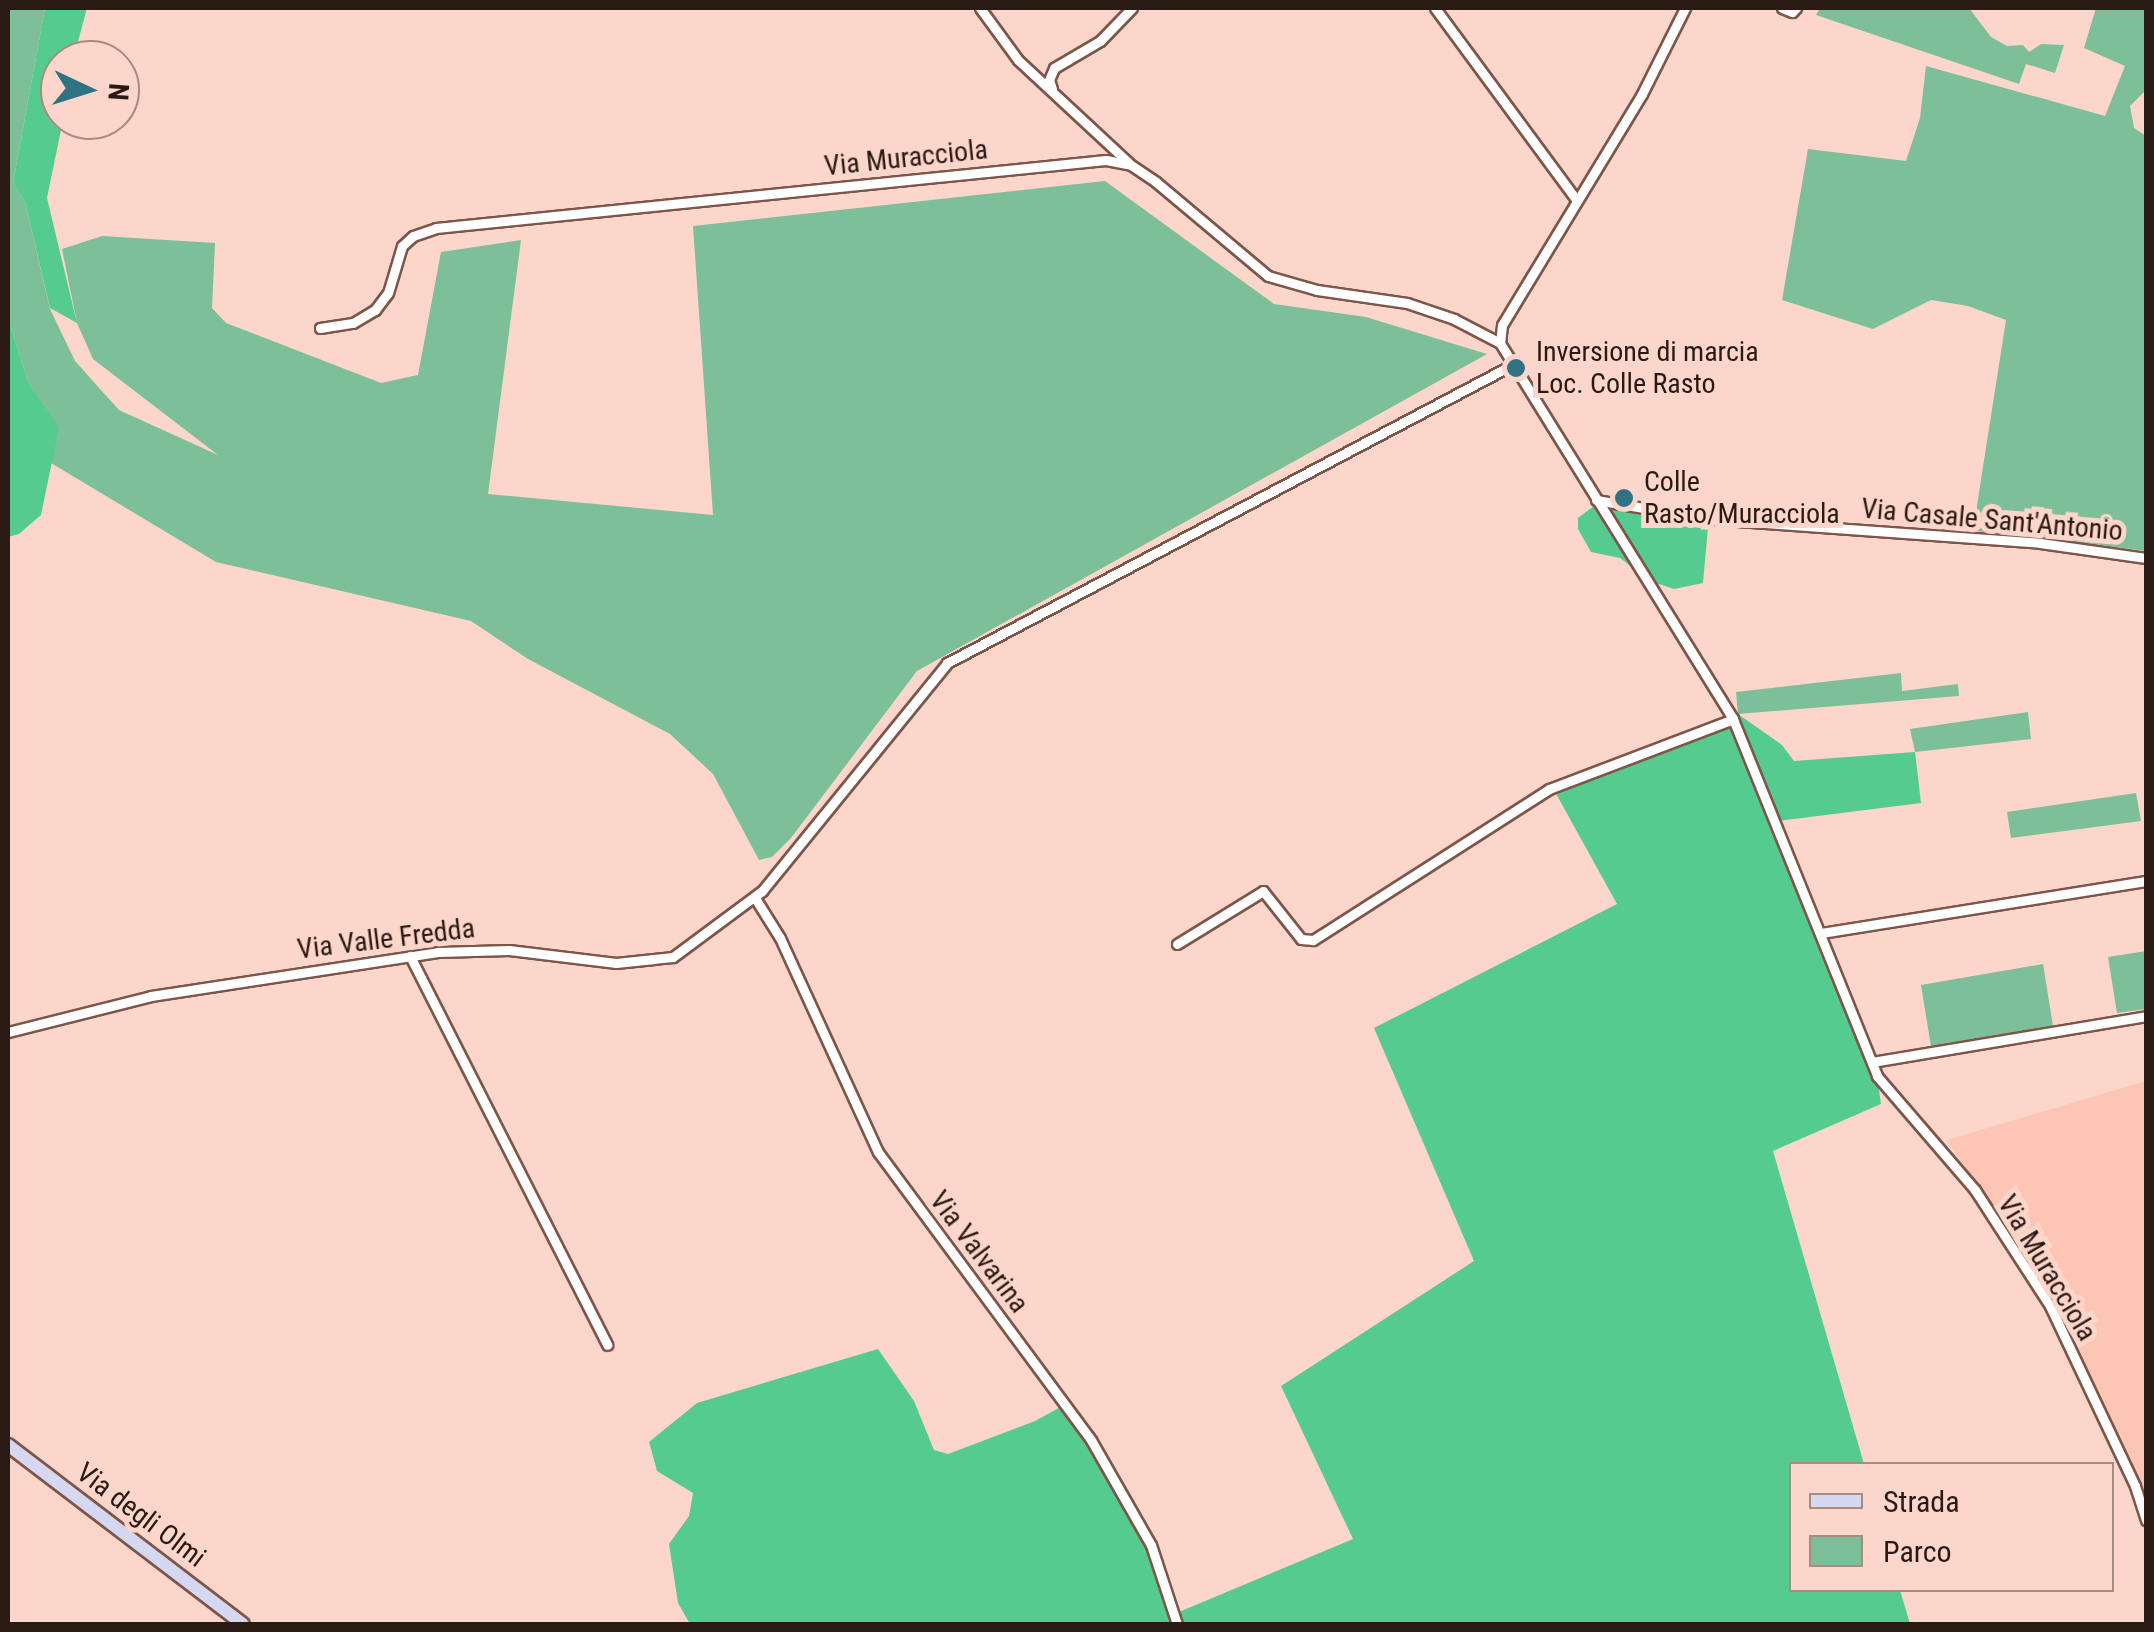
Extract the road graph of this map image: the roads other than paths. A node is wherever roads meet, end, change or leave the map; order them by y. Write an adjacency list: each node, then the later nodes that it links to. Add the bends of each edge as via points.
1 (980, 8): 7 (street, via 1018,60)
2 (1132, 8): 7 (street, via 1100,41 1054,68)
3 (1434, 8): 9 (street)
4 (1685, 8): 9 (street, via 1642,94)
5 (1782, 8): 6 (street)
6 (1796, 8)
7 (1054, 92): 8 (street)
8 (1131, 165): 10 (street, Via Muracciola, via 1106,160 436,228 402,246 376,310 353,323); 11 (street, via 1268,276 1418,306)
9 (1575, 198): 11 (street, via 1502,325)
10 (320, 328)
11 (1500, 343): 12 (street, Via Muracciola)
12 (1510, 366): 13 (street, Via Muracciola); 17 (street, Via Valle Fredda, via 947,663)
13 (1596, 500): 14 (street, Via Casale Sant'Antonio, via 1710,520); 15 (street, Via Muracciola)
14 (2146, 558)
15 (1733, 720): 18 (street, Via Muracciola); 19 (street, via 1549,790 1313,940 1301,939 1261,891)
16 (2146, 881): 18 (street)
17 (755, 898): 20 (street, Via Valle Fredda, via 660,960 609,963 485,949); 28 (street, Via Valvarina, via 780,938 878,1152 1097,1448 1149,1540)
18 (1821, 933): 23 (street, Via Muracciola)
19 (1177, 944)
20 (410, 956): 22 (street, Via Valle Fredda, via 138,998); 24 (street)
21 (2146, 1016): 23 (street)
22 (8, 1032)
23 (1872, 1062): 26 (street, Via Muracciola, via 1975,1190 2050,1306)
24 (606, 1345)
25 (8, 1445): 27 (street, Via degli Olmi)
26 (2146, 1520)
27 (243, 1624)
28 (1176, 1624)

